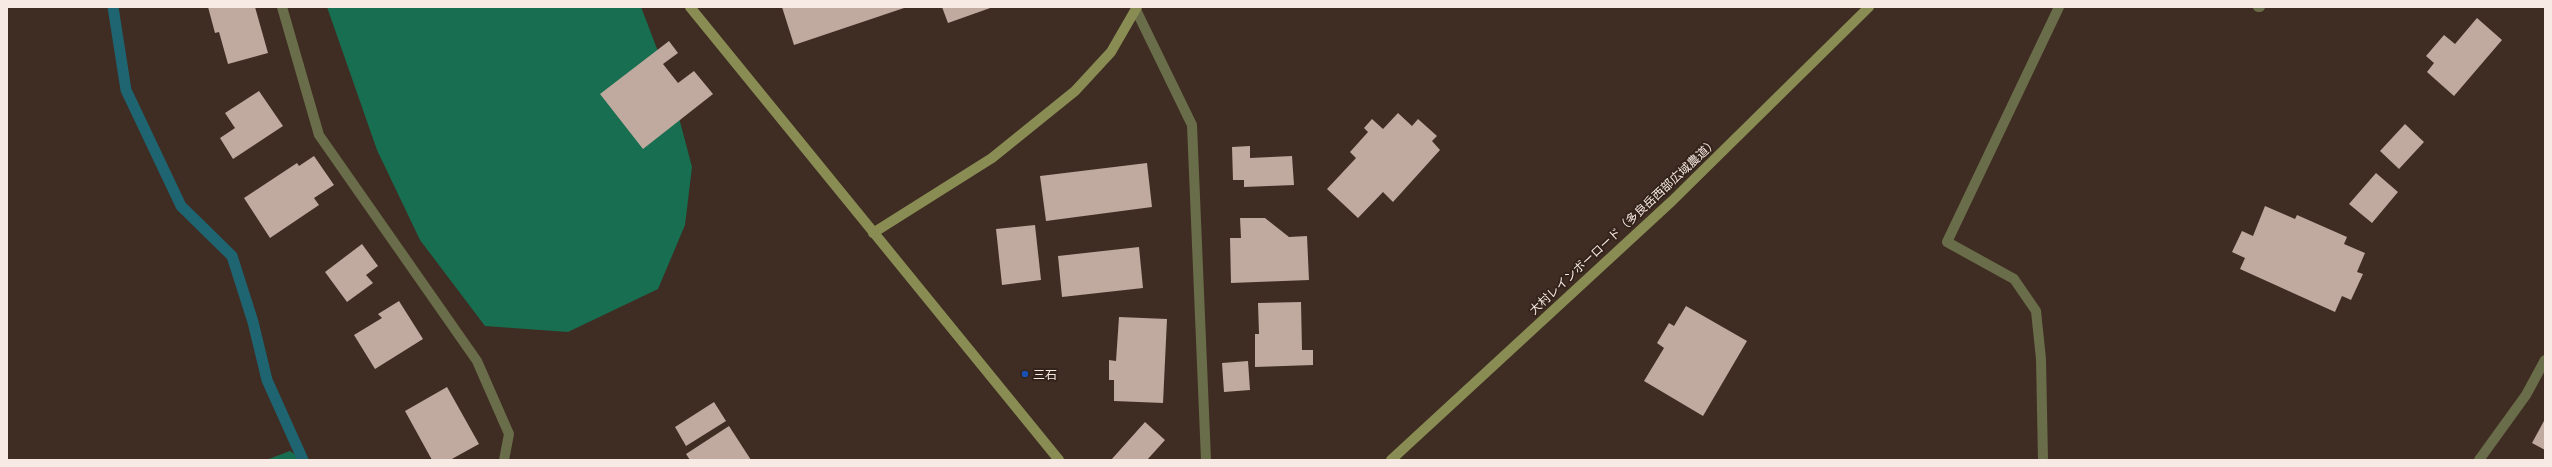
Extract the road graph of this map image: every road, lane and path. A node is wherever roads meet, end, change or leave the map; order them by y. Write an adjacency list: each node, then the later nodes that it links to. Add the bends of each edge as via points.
1 (282, 7): 8 (street, via 319,135 478,361 510,434)
2 (690, 7): 6 (street)
3 (1870, 7): 11 (street, 大村レインボーロード（多良岳西部広域農道）, via 1672,200)
4 (2059, 7): 12 (street, via 1947,242 2014,279 2036,311 2041,360)
5 (1137, 8): 6 (street, via 1111,52 1075,91 992,158); 10 (street, via 1192,125)
6 (873, 233): 9 (street)
7 (2545, 362): 13 (street, via 2526,395)
8 (504, 460)
9 (1059, 460)
10 (1206, 460)
11 (1391, 460)
12 (2043, 460)
13 (2479, 460)

